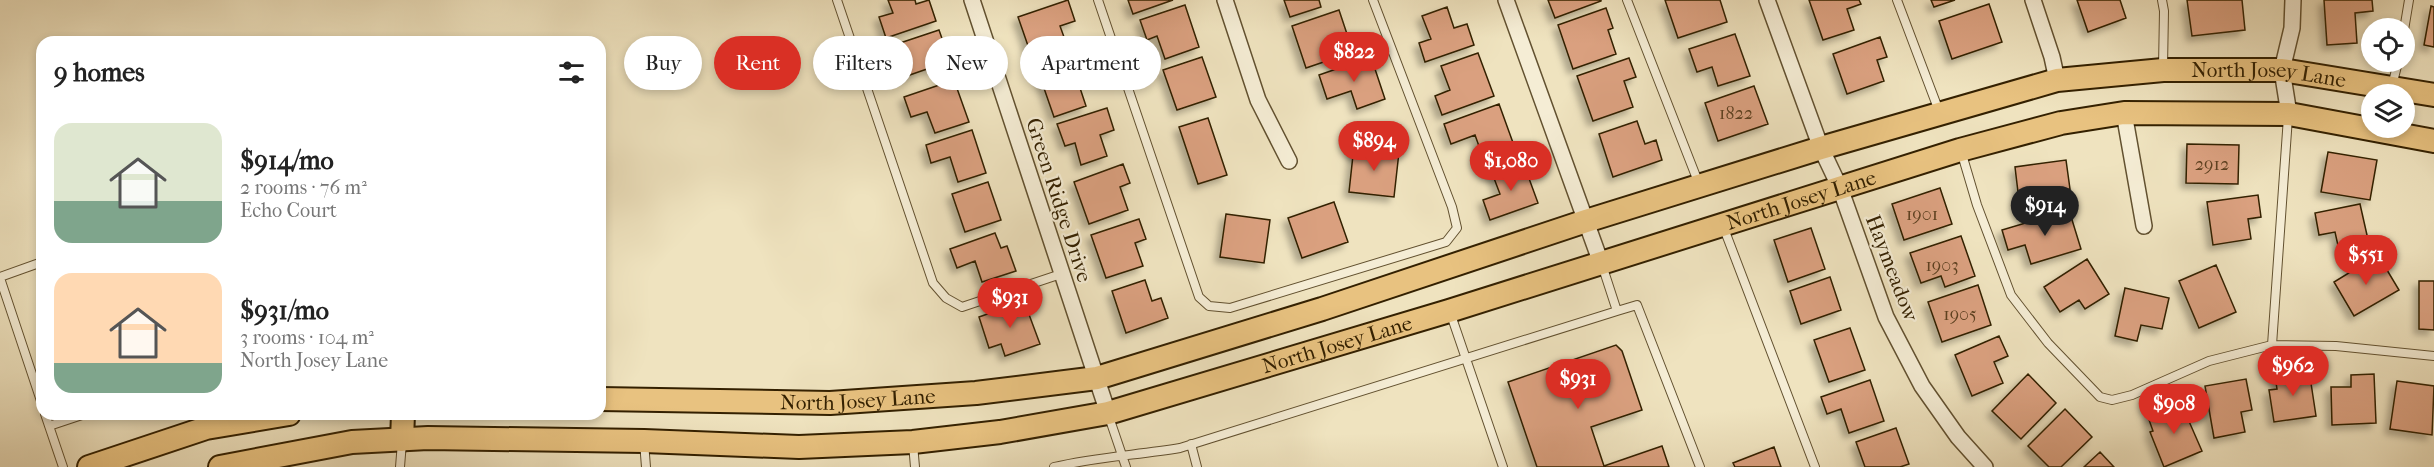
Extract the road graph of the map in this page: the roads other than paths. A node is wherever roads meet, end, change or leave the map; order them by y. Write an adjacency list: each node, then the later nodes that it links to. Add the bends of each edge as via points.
1 (837, 0): 35 (lane, via 933,283 946,298 962,307)
2 (972, 0): 35 (street, Green Ridge Drive)
3 (1098, 0): 5 (lane, via 1200,297 1209,306 1230,308 1446,242 1457,228)
4 (1225, 0): 27 (street, via 1258,100)
5 (1373, 0)
6 (1506, 0): 30 (street)
7 (1627, 0): 28 (lane)
8 (1767, 0): 25 (street, Haymeadow)
9 (1897, 0): 21 (lane)
10 (2033, 0): 17 (street)
11 (2162, 0): 16 (lane)
12 (2293, 0): 15 (street, via 2292,28)
13 (2409, 0): 14 (lane)
14 (2406, 18)
15 (2282, 69): 16 (main road, North Josey Lane); 18 (main road, North Josey Lane); 23 (street)
16 (2163, 70): 17 (main road, North Josey Lane)
17 (2057, 80): 21 (main road, North Josey Lane)
18 (2374, 84)
19 (2415, 91): 20 (main road, North Josey Lane)
20 (2434, 95)
21 (1940, 112): 25 (main road, North Josey Lane)
22 (2124, 113): 23 (main road, North Josey Lane); 26 (main road, North Josey Lane, via 2061,123); 32 (street)
23 (2289, 114): 24 (main road, North Josey Lane); 39 (lane)
24 (2434, 141)
25 (1821, 148): 28 (main road, North Josey Lane); 29 (street, Haymeadow)
26 (1960, 150): 29 (main road, North Josey Lane); 39 (lane, via 2011,295 2100,398 2112,400 2132,395 2208,361)
27 (1289, 161)
28 (1700, 186): 30 (main road, North Josey Lane)
29 (1840, 188): 31 (main road, North Josey Lane); 69 (street, Haymeadow, via 1886,317 1922,386)
30 (1586, 221): 33 (street); 42 (main road, North Josey Lane, via 1322,309)
31 (1723, 225): 33 (main road, North Josey Lane); 68 (lane)
32 (2144, 226)
33 (1601, 263): 37 (main road, North Josey Lane); 38 (lane)
34 (36, 264): 36 (lane)
35 (1061, 274): 42 (street, Green Ridge Drive)
36 (0, 278): 43 (lane)
37 (1449, 311): 41 (lane); 45 (main road, North Josey Lane)
38 (1617, 311): 41 (lane); 67 (lane, via 1637,305)
39 (2272, 345): 40 (lane, via 2337,346)
40 (2434, 356)
41 (1465, 357): 54 (lane); 66 (lane)
42 (1097, 378): 44 (main road, North Josey Lane, via 975,393 830,403); 45 (street, Green Ridge Drive)
43 (36, 386)
44 (606, 399)
45 (1108, 413): 53 (main road, North Josey Lane); 55 (lane)
46 (47, 420): 50 (lane)
47 (67, 420): 50 (lane)
48 (253, 420): 58 (main road, via 206,428)
49 (403, 420): 51 (main road)
50 (49, 426): 57 (lane)
51 (402, 440): 52 (main road, North Josey Lane); 59 (main road, North Josey Lane, via 352,442); 60 (lane)
52 (644, 441): 53 (main road, North Josey Lane, via 799,447); 61 (lane)
53 (913, 442): 62 (lane)
54 (1191, 444): 55 (lane); 65 (lane)
55 (1123, 457): 56 (lane); 64 (lane)
56 (1088, 463): 63 (lane)
57 (63, 467)
58 (89, 467)
59 (220, 467)
60 (400, 467)
61 (646, 467)
62 (915, 467)
63 (1054, 467)
64 (1126, 467)
65 (1197, 467)
66 (1503, 467)
67 (1700, 467)
68 (1815, 467)
69 (1985, 467)

